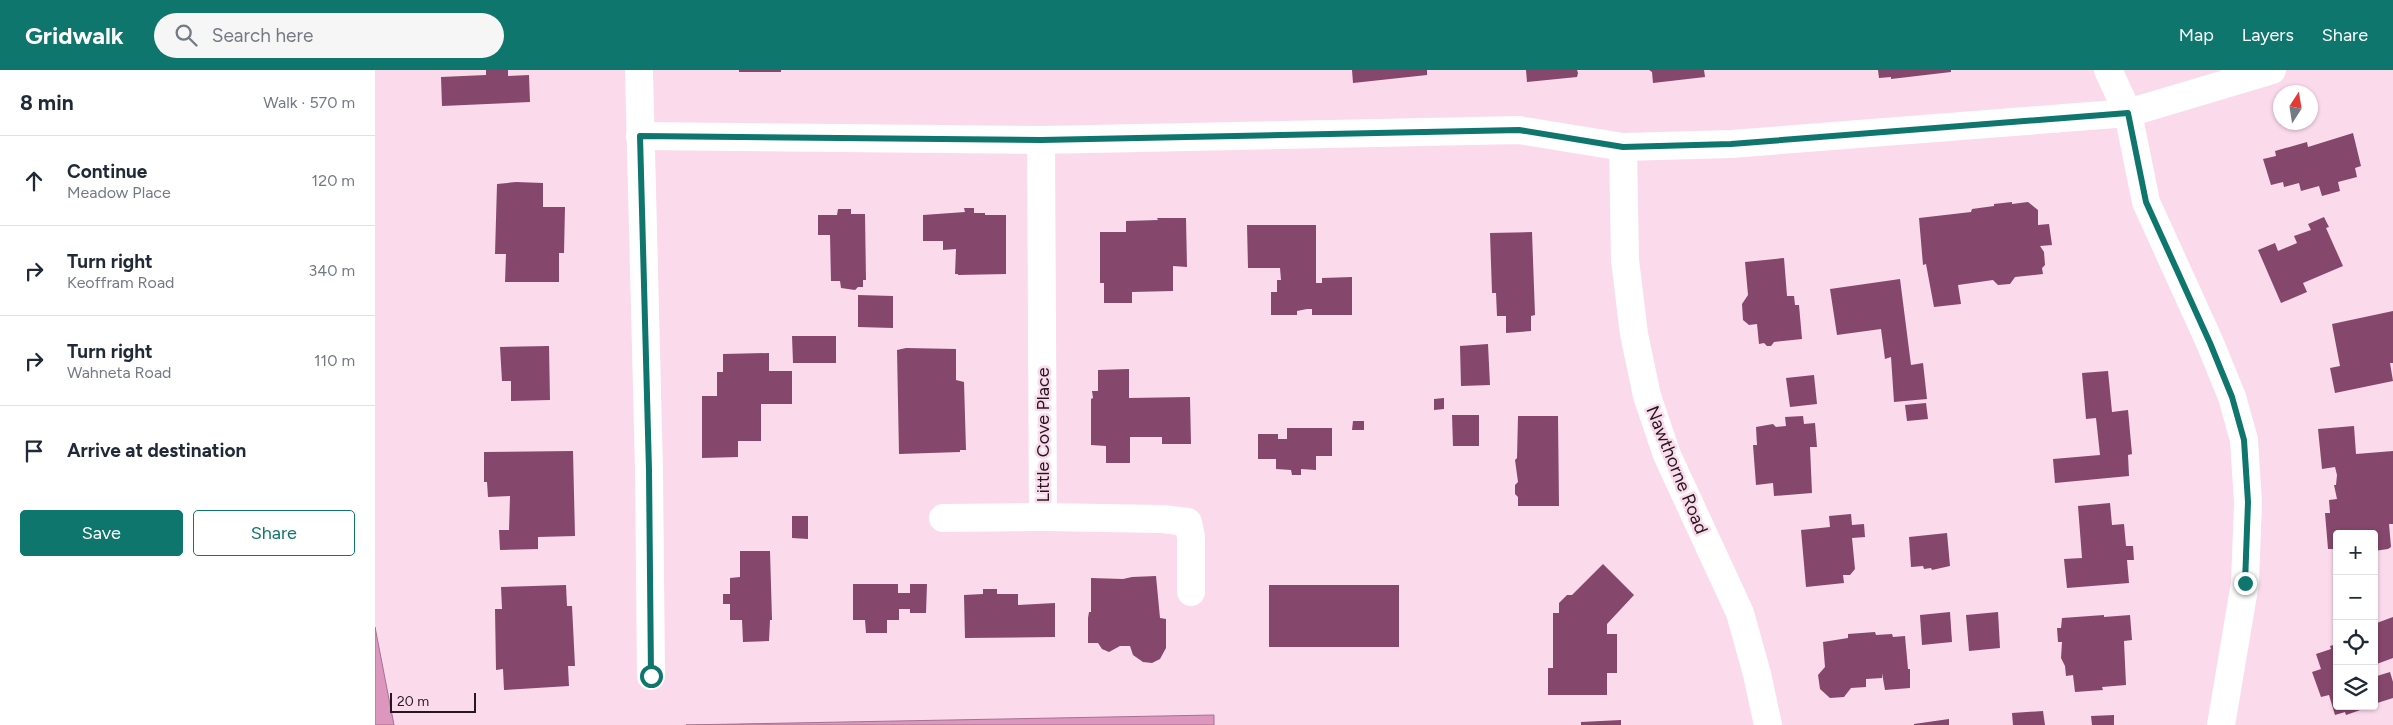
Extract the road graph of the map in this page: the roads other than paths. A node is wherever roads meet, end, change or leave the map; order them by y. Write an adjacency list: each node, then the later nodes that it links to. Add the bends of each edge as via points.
1 (639, 70): 5 (street)
2 (2108, 70): 4 (street)
3 (2272, 70): 4 (street)
4 (2128, 113): 7 (street, via 1731,144); 13 (street, via 2146,202 2210,343 2232,397 2244,440 2248,502 2245,583)
5 (640, 136): 6 (street); 11 (street)
6 (1041, 140): 7 (street, via 1519,130); 8 (street, Little Cove Place)
7 (1623, 147): 12 (street, Nawthorne Road, via 1625,260 1634,334 1647,396 1667,455 1740,613)
8 (1043, 517): 9 (street); 10 (street, Little Cove Place, via 1188,522)
9 (943, 518)
10 (1191, 592)
11 (651, 676)
12 (1768, 725)
13 (2221, 725)

